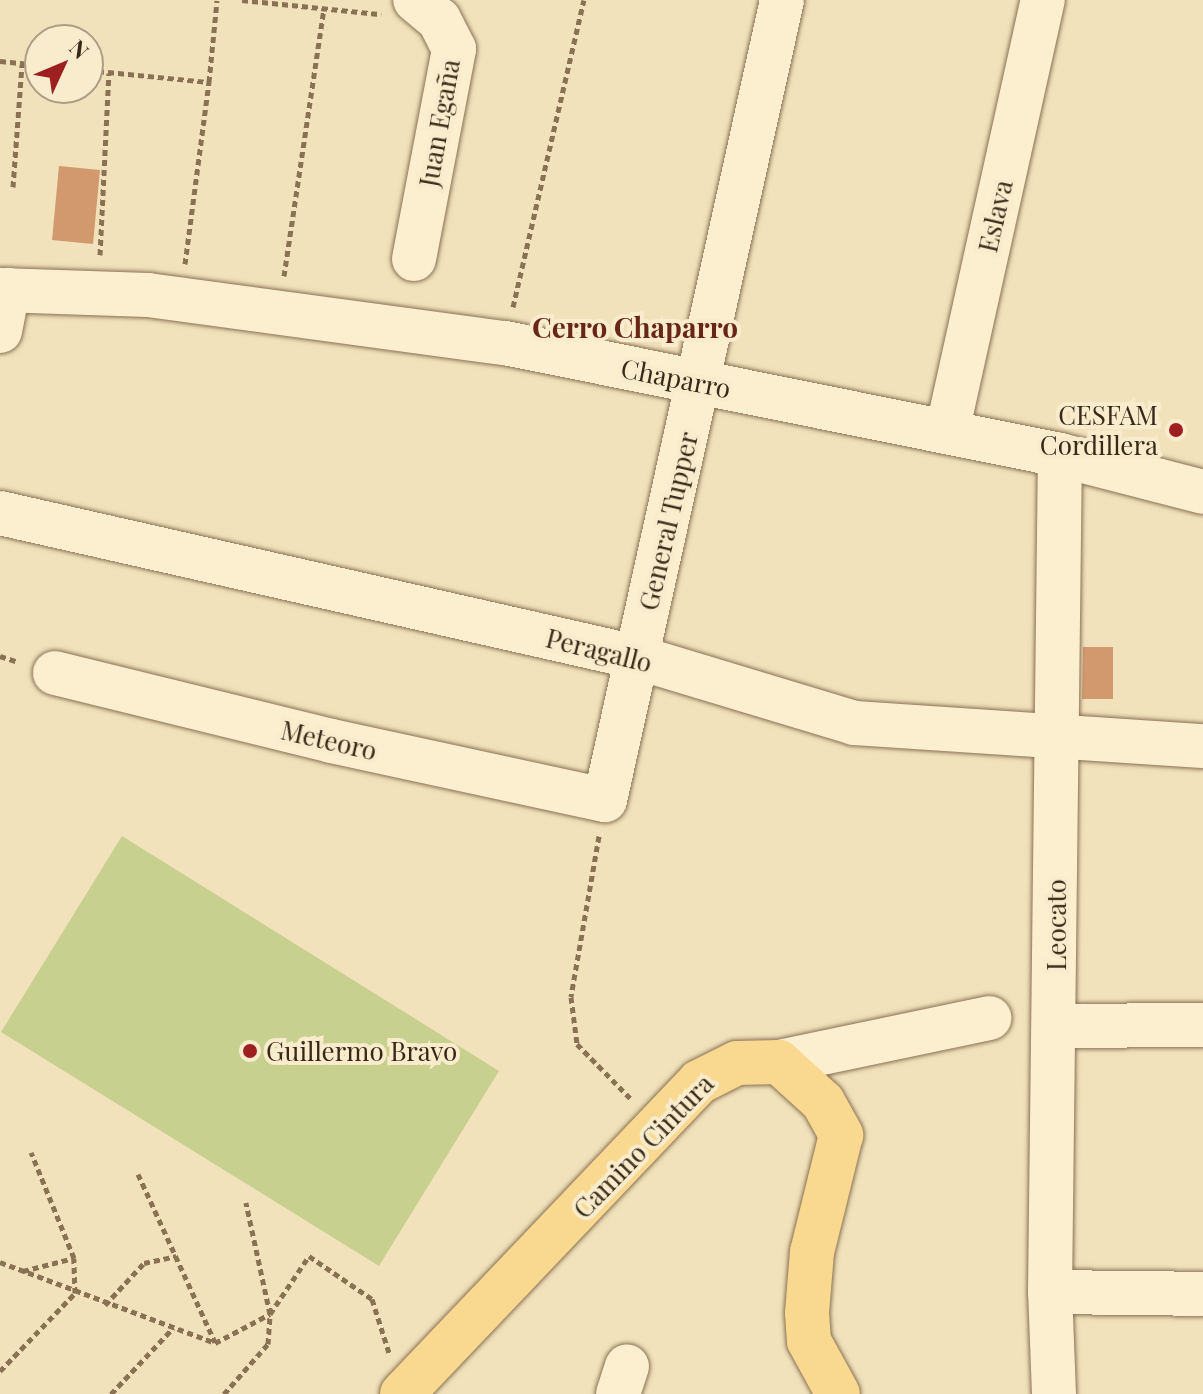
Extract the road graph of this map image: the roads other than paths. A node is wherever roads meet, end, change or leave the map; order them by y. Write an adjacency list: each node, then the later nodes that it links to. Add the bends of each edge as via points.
1 (782, 0): 6 (street, General Tupper)
2 (1043, 0): 7 (street, Eslava)
3 (427, 10): 4 (street, Juan Egaña, via 454,49)
4 (414, 259)
5 (3, 304): 6 (street, Chaparro, via 98,295 180,300 505,343)
6 (700, 382): 7 (street, Chaparro); 11 (street, General Tupper)
7 (947, 432): 8 (street, Chaparro)
8 (1060, 455): 9 (street, Chaparro); 13 (street, Leocato)
9 (1203, 492)
10 (0, 513): 11 (street, Peragallo)
11 (636, 657): 13 (street, Peragallo, via 854,723); 15 (street, General Tupper)
12 (55, 673): 15 (street, Meteoro, via 331,741)
13 (1054, 737): 14 (street, Peragallo); 18 (street, Leocato)
14 (1203, 746)
15 (605, 800)
16 (989, 1018): 19 (street)
17 (1203, 1025): 18 (street)
18 (1057, 1026): 20 (street, Leocato)
19 (779, 1062): 22 (main road, Camino Cintura, via 737,1063 715,1070); 23 (main road, via 823,1102 841,1135 812,1252 807,1313 809,1341)
20 (1050, 1292): 21 (street); 24 (street, Leocato)
21 (1203, 1294)
22 (402, 1394)
23 (838, 1394)
24 (1054, 1394)

